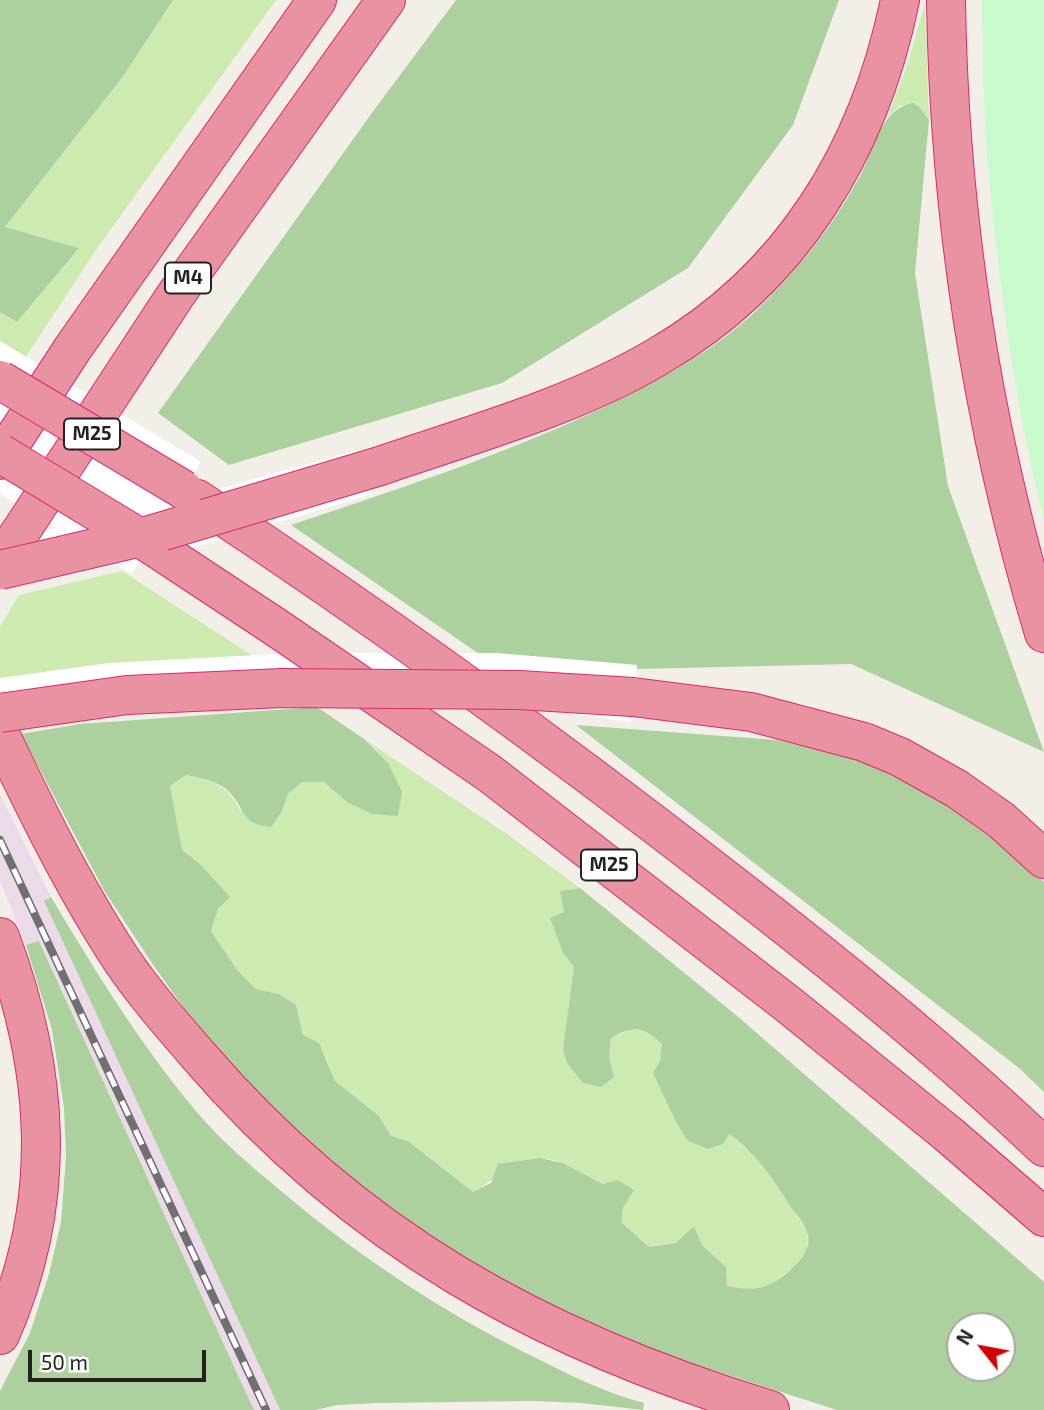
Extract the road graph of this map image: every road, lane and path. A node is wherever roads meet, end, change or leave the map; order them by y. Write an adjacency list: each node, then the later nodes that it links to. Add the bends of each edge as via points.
1 (317, 0): 7 (highway, M4)
2 (386, 0): 8 (highway, M4, via 168,306)
3 (900, 0): 9 (highway, bridge, via 877,85 849,153 822,200 782,253 733,302 674,347 603,384 380,466 150,534)
4 (947, 0): 10 (highway, via 954,167 973,325 1007,501)
5 (0, 380): 15 (highway, M25, bridge, via 184,490 378,621 561,753 786,926 928,1042)
6 (0, 453): 16 (highway, M25, bridge, via 150,544 499,781 789,1005)
7 (0, 460)
8 (0, 563)
9 (0, 570)
10 (1044, 633)
11 (0, 713): 13 (highway, bridge, via 127,695 282,688 519,690 633,697 751,712 864,742 900,757 1001,820)
12 (0, 734): 18 (highway, via 58,850 121,959 227,1089 317,1175 396,1237 515,1310 634,1364)
13 (1044, 859)
14 (0, 937): 17 (highway, via 36,1065 42,1160 36,1216)
15 (1044, 1147)
16 (1044, 1217)
17 (0, 1335)
18 (769, 1410)

